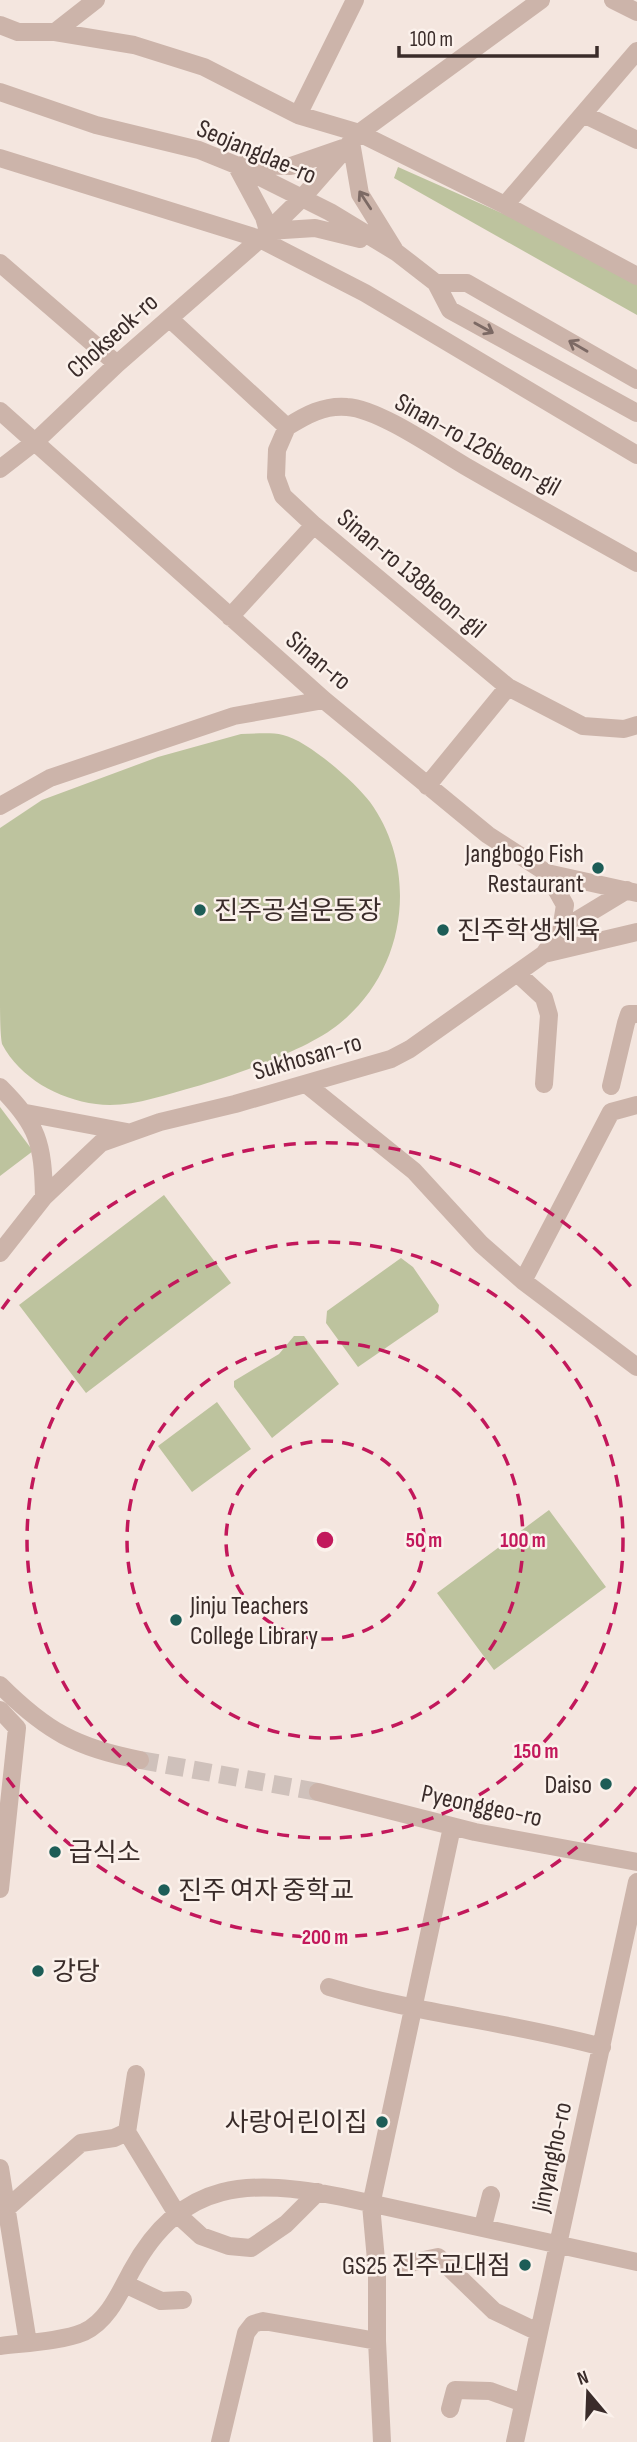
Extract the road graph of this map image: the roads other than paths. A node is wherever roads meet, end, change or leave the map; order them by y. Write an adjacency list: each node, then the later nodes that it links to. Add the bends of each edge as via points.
1 (96, 0): 7 (street)
2 (541, 0): 13 (street, Chokseok-ro)
3 (613, 0): 5 (street)
4 (353, 1): 11 (street)
5 (637, 12)
6 (0, 25): 7 (street, via 18,32)
7 (55, 32): 11 (street, via 134,45 204,67)
8 (637, 51): 10 (street)
9 (0, 92): 15 (street, Seojangdae-ro)
10 (583, 114): 12 (street); 17 (street)
11 (298, 115): 13 (street)
12 (637, 140)
13 (352, 141): 15 (street, via 291,166); 16 (street, Chokseok-ro); 17 (street); 19 (street, one-way to 13, via 360,194)
14 (0, 158): 18 (street)
15 (236, 165): 16 (street, Seojangdae-ro); 18 (street, via 261,210)
16 (302, 198): 18 (street, Chokseok-ro); 19 (street, Seojangdae-ro)
17 (505, 205): 21 (street)
18 (264, 235): 19 (street, via 315,228); 23 (street, Chokseok-ro); 30 (street)
19 (396, 252): 22 (street, Seojangdae-ro)
20 (0, 263): 24 (street)
21 (637, 276)
22 (436, 284): 25 (street, one-way to 22, via 467,283); 27 (street, Seojangdae-ro, one-way to 27, via 450,310)
23 (170, 318): 24 (street, Chokseok-ro); 28 (street)
24 (117, 364): 29 (street, Chokseok-ro)
25 (637, 380)
26 (0, 411): 29 (street, Sinan-ro)
27 (637, 413)
28 (288, 427): 32 (street, via 277,450 276,477 282,496); 33 (street, Sinan-ro 126beon-gil, via 328,408 366,412)
29 (36, 441): 31 (street, Chokseok-ro); 34 (street, Sinan-ro)
30 (637, 455)
31 (0, 470)
32 (314, 526): 34 (street, Sinan-ro 138beon-gil); 35 (street, Sinan-ro 138beon-gil)
33 (637, 563)
34 (230, 617): 36 (street, Sinan-ro)
35 (508, 687): 37 (street, via 583,726 624,729); 38 (street)
36 (324, 699): 38 (street, Sinan-ro); 39 (street, via 234,716 50,778)
37 (637, 725)
38 (427, 786): 40 (street, Sinan-ro, via 488,835)
39 (0, 806)
40 (547, 873): 41 (street, Sinan-ro); 42 (street, via 565,905)
41 (632, 892): 42 (street, Sukhosan-ro)
42 (561, 930): 44 (street, Sukhosan-ro)
43 (637, 932): 44 (street)
44 (544, 954): 45 (street, Sukhosan-ro)
45 (517, 973): 47 (street, Sukhosan-ro, via 391,1059); 48 (street, via 544,998 549,1015)
46 (637, 1014): 49 (street, via 629,1014 625,1023)
47 (306, 1084): 53 (street, Sukhosan-ro); 56 (street, via 414,1171 481,1244)
48 (544, 1084)
49 (611, 1086)
50 (0, 1087): 52 (street)
51 (637, 1105): 56 (street, via 611,1112)
52 (26, 1113): 53 (street); 54 (street, via 40,1150)
53 (127, 1132): 54 (street, Sukhosan-ro, via 100,1143)
54 (44, 1197): 55 (street, Sukhosan-ro)
55 (0, 1253)
56 (523, 1281): 57 (street)
57 (637, 1367)
58 (0, 1685): 60 (street, via 30,1714 71,1741)
59 (0, 1710): 62 (street, via 17,1728)
60 (140, 1760)
61 (318, 1792): 63 (street, Pyeonggeo-ro)
62 (5, 1800): 66 (street)
63 (452, 1827): 64 (street, Pyeonggeo-ro); 68 (street)
64 (637, 1862)
65 (637, 1882): 69 (street, Jinyangho-ro)
66 (0, 1889)
67 (329, 1987): 68 (street)
68 (411, 2010): 69 (street, via 546,2031); 75 (street)
69 (602, 2047): 79 (street, Jinyangho-ro)
70 (136, 2074): 71 (street)
71 (127, 2132): 76 (street, via 81,2143); 77 (street)
72 (0, 2168): 76 (street)
73 (318, 2192): 75 (street); 77 (street, via 255,2185 206,2194); 77 (street, via 286,2224 251,2248 201,2236)
74 (491, 2194): 78 (street)
75 (371, 2205): 78 (street); 85 (street)
76 (6, 2209): 86 (street)
77 (177, 2214): 82 (street, via 142,2252)
78 (483, 2226): 79 (street)
79 (559, 2245): 80 (street); 84 (street, Jinyangho-ro)
80 (637, 2262)
81 (405, 2264): 84 (street, via 438,2257 494,2311)
82 (125, 2284): 83 (street, via 161,2301); 86 (street, via 101,2320 83,2332)
83 (183, 2300)
84 (538, 2332): 88 (street, Jinyangho-ro)
85 (377, 2341): 90 (street, via 253,2324 246,2333); 91 (street)
86 (28, 2343): 87 (street)
87 (0, 2346)
88 (523, 2403): 89 (street, via 490,2391 455,2390); 92 (street, Jinyangho-ro)
89 (450, 2409)
90 (220, 2442)
91 (382, 2442)
92 (514, 2442)

